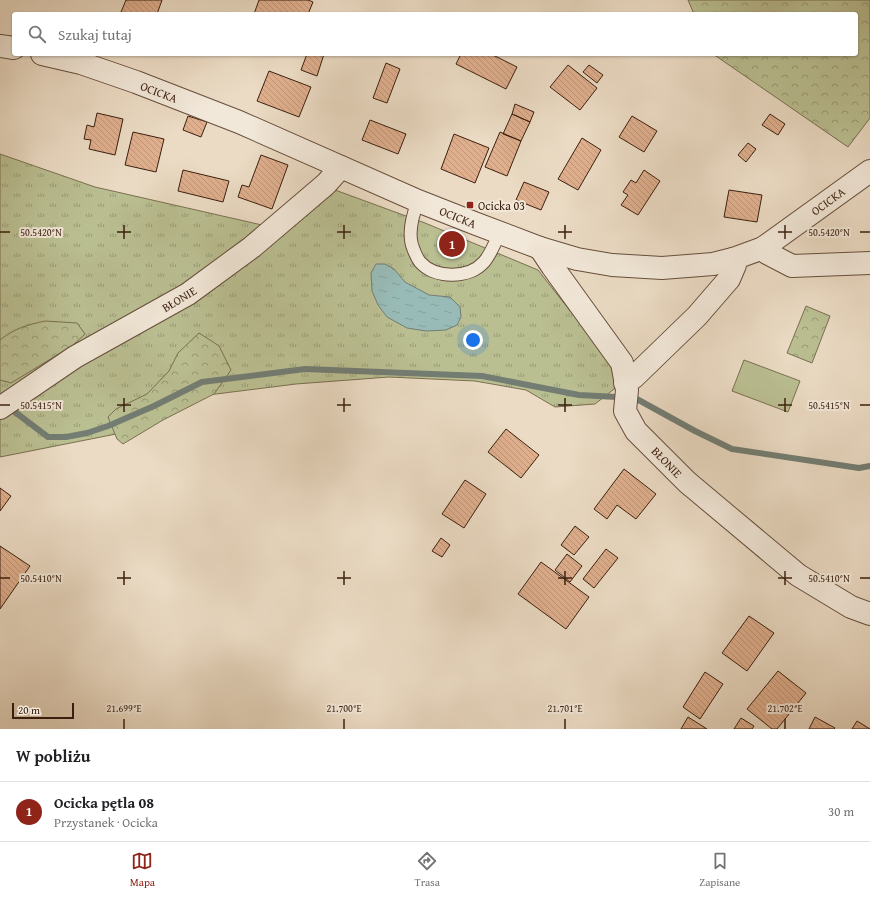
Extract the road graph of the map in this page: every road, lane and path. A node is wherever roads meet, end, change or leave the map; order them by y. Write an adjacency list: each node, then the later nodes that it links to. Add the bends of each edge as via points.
1 (0, 46): 2 (street)
2 (12, 48)
3 (51, 56): 4 (street, OCICKA, via 81,63 136,82 239,122)
4 (341, 167): 6 (street, OCICKA); 13 (street, BŁONIE, via 326,184 252,247 188,294 75,357)
5 (870, 171): 9 (street, OCICKA)
6 (418, 201): 7 (street, OCICKA); 7 (lane, via 413,214 412,244 420,262 434,271 459,274 477,268 488,256)
7 (500, 233): 8 (street, OCICKA)
8 (540, 248): 10 (street, OCICKA, via 576,259 612,265 662,268 713,264); 12 (street, BŁONIE, via 622,364)
9 (763, 248): 10 (street, OCICKA); 11 (street, via 767,253 792,266)
10 (733, 259): 12 (street, via 735,265 729,279 697,316 634,377)
11 (870, 263)
12 (625, 382): 14 (street, BŁONIE, via 625,411 636,431 687,482 798,575 851,607)
13 (0, 408)
14 (870, 614)

